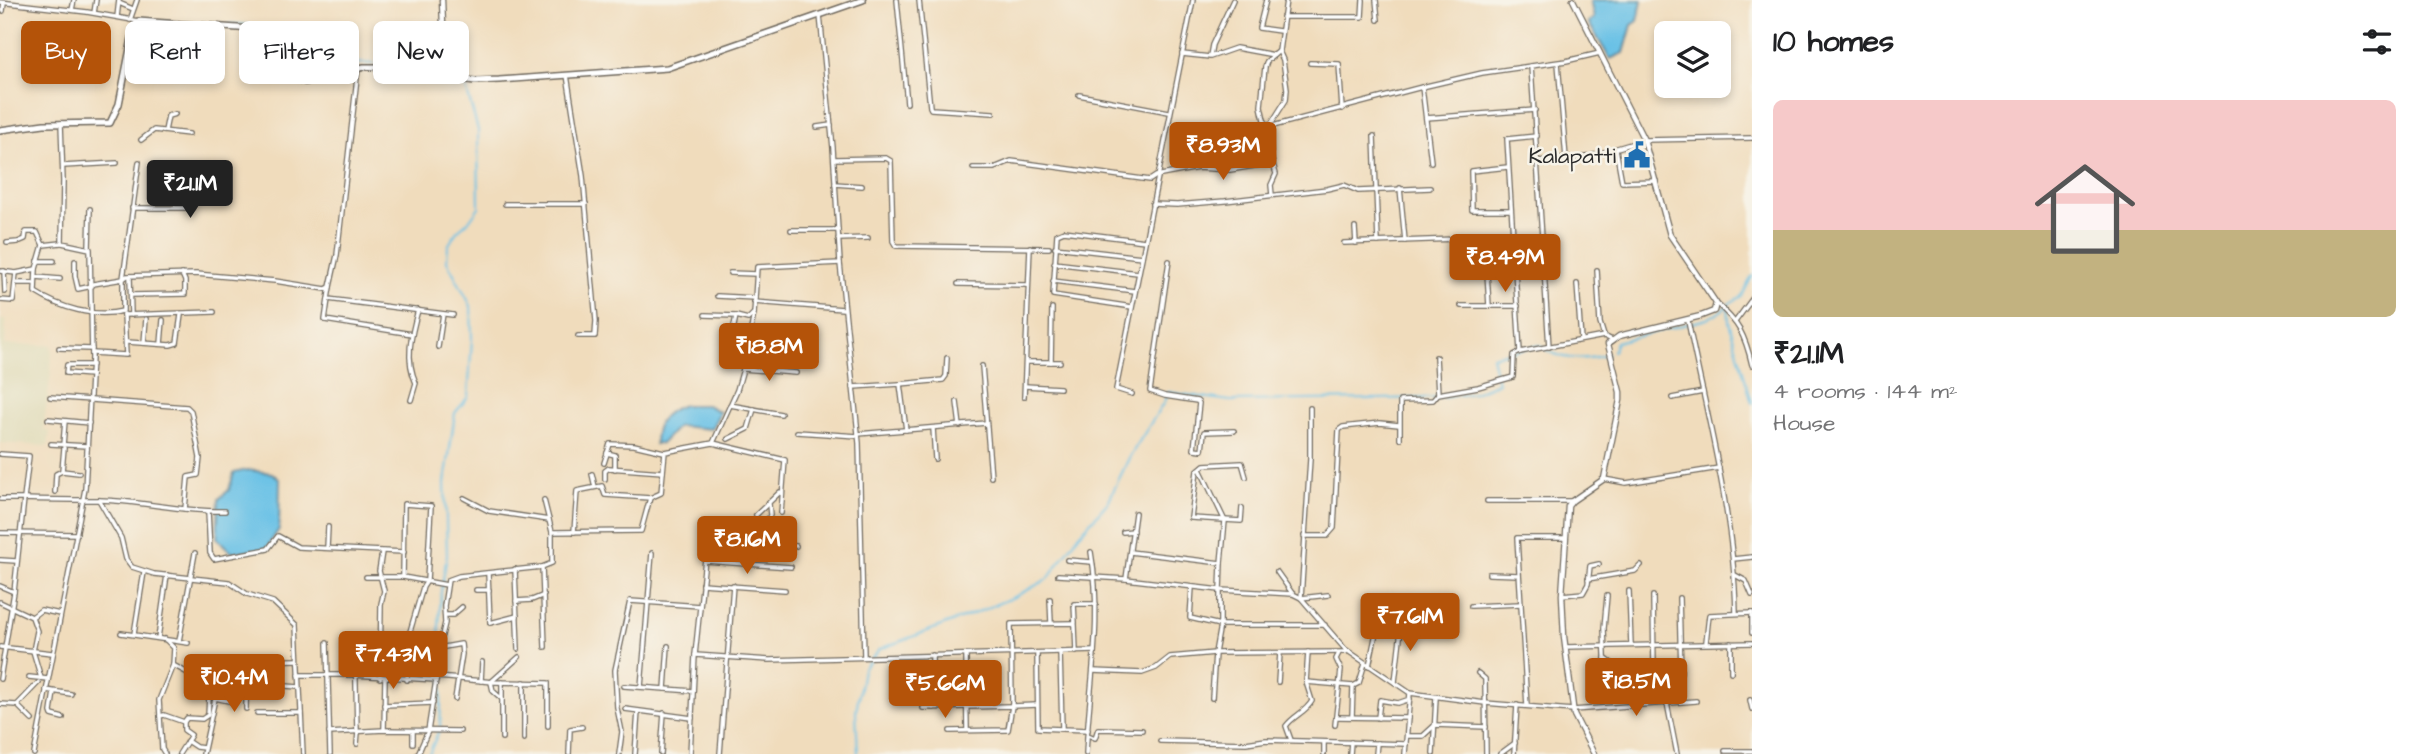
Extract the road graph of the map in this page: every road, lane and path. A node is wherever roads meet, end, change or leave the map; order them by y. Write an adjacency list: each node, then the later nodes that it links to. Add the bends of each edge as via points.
1 (49, 0): 19 (street)
2 (74, 0): 20 (street)
3 (96, 0): 22 (street)
4 (131, 0): 18 (street)
5 (442, 0): 29 (main road)
6 (863, 0): 23 (main road)
7 (897, 0): 45 (street)
8 (919, 0): 49 (street, via 929,107)
9 (1193, 0): 32 (street)
10 (1233, 0): 35 (street)
11 (1266, 0): 30 (street, via 1259,28)
12 (1286, 0): 25 (street)
13 (1363, 0): 25 (street, via 1362,17)
14 (1376, 0): 27 (street)
15 (1573, 0): 33 (main road)
16 (2, 2): 19 (street); 21 (street)
17 (119, 2): 18 (street); 24 (street)
18 (136, 5): 26 (street)
19 (48, 7): 20 (street)
20 (72, 10): 22 (street)
21 (4, 11)
22 (94, 13): 24 (street)
23 (820, 15): 40 (main road, via 667,68); 53 (street)
24 (117, 17): 26 (street)
25 (1283, 17): 30 (street)
26 (130, 20): 28 (street)
27 (1378, 20)
28 (138, 21)
29 (443, 21)
30 (1281, 32): 31 (street)
31 (1279, 51): 34 (street); 55 (street, via 1286,100)
32 (1182, 54): 35 (street); 48 (street)
33 (1600, 54): 36 (street); 63 (main road)
34 (1274, 55): 35 (street, via 1236,48); 55 (street, via 1265,67 1261,106)
35 (1210, 57)
36 (1558, 62): 38 (street); 66 (street)
37 (1310, 63): 46 (street, via 1339,64)
38 (1531, 66): 43 (street); 47 (street)
39 (125, 73): 52 (main road, via 110,123)
40 (567, 75): 41 (main road); 85 (street)
41 (469, 80)
42 (356, 84): 136 (street)
43 (1422, 86): 46 (street); 51 (street)
44 (1079, 95): 48 (street)
45 (907, 103)
46 (1342, 108): 55 (street)
47 (1535, 110): 51 (street); 60 (street)
48 (1169, 112): 76 (street)
49 (993, 113)
50 (176, 114): 57 (street, via 168,116)
51 (1426, 118): 70 (street)
52 (61, 123): 56 (main road); 72 (street)
53 (831, 125): 54 (street); 67 (street)
54 (817, 127)
55 (1269, 127): 65 (street)
56 (0, 130)
57 (165, 131): 58 (street); 62 (street, via 154,130)
58 (189, 134)
59 (1374, 136): 82 (street)
60 (1537, 136): 68 (street); 73 (street, via 1507,139)
61 (1752, 138): 63 (street)
62 (141, 140)
63 (1644, 140): 64 (street); 77 (main road)
64 (1616, 149): 66 (street); 77 (street, via 1622,182)
65 (1271, 157): 76 (street, via 1266,164 1230,170 1198,168); 83 (street, via 1276,174)
66 (1566, 158): 68 (street)
67 (834, 159): 78 (street); 106 (street, via 891,161 893,241 897,246)
68 (1538, 160): 93 (street)
69 (139, 162): 87 (street)
70 (1431, 162)
71 (117, 163): 72 (street)
72 (63, 166): 102 (street)
73 (1508, 167): 89 (street); 89 (street, via 1471,172 1472,211)
74 (973, 168): 76 (street, via 994,168 1011,161 1150,180)
75 (192, 170): 87 (street, via 192,208)
76 (1156, 176): 86 (street)
77 (1656, 181): 145 (main road, via 1670,235)
78 (835, 184): 79 (street); 92 (street)
79 (862, 186)
80 (1400, 188): 81 (street); 82 (street); 99 (street)
81 (1430, 188)
82 (1375, 191): 83 (street, via 1344,185); 100 (street)
83 (1272, 195): 86 (street)
84 (505, 204): 85 (street)
85 (586, 204): 169 (street, via 596,334)
86 (1152, 204): 98 (street)
87 (132, 208): 128 (street)
88 (90, 209): 108 (street)
89 (1510, 210): 95 (street)
90 (1355, 228): 104 (street)
91 (792, 230): 92 (street)
92 (838, 230): 96 (street)
93 (1543, 236): 95 (street); 180 (street)
94 (868, 238): 96 (street)
95 (1514, 238): 97 (street); 148 (street)
96 (838, 239): 116 (street)
97 (1485, 239): 99 (street); 147 (street)
98 (1145, 241): 107 (street, via 1059,232); 110 (street)
99 (1405, 241): 100 (street)
100 (1378, 242): 104 (street)
101 (7, 243): 105 (street, via 25,239 26,232 37,232)
102 (62, 243): 105 (street); 108 (street)
103 (1344, 243): 104 (street)
104 (1356, 243)
105 (43, 245): 111 (street)
106 (1030, 247): 109 (street); 135 (street)
107 (1055, 247): 110 (street); 115 (street)
108 (89, 248): 134 (street)
109 (1049, 248)
110 (1142, 257): 122 (street)
111 (38, 261): 112 (street); 117 (street)
112 (54, 261)
113 (75, 261): 134 (street, via 78,289)
114 (1169, 261): 219 (street, via 1150,391 1199,403 1194,449 1202,450 1204,432)
115 (1054, 263): 122 (street); 129 (street)
116 (840, 264): 124 (street, via 757,267); 151 (street)
117 (36, 269): 120 (street); 126 (street)
118 (1597, 270): 170 (street)
119 (2, 271): 120 (street); 137 (street)
120 (16, 273): 143 (street, via 13,301)
121 (730, 273): 124 (street)
122 (1138, 273): 138 (street)
123 (182, 274): 125 (street); 136 (street); 139 (street, via 185,295)
124 (757, 274): 144 (street)
125 (130, 276): 128 (street); 139 (street)
126 (36, 277): 127 (street); 131 (street)
127 (60, 279)
128 (122, 279): 134 (street); 155 (street)
129 (1053, 281): 138 (street); 149 (street, via 1055,298)
130 (18, 283): 131 (street)
131 (35, 283): 154 (street, via 35,292 50,302)
132 (958, 284): 135 (street)
133 (1577, 284): 171 (street)
134 (92, 285): 154 (street)
135 (1028, 285): 185 (street)
136 (330, 287): 141 (street)
137 (5, 292)
138 (1136, 292): 149 (street)
139 (131, 295): 158 (street)
140 (717, 296): 144 (street)
141 (328, 299): 152 (street); 168 (street, via 325,320)
142 (1752, 299): 165 (street)
143 (0, 300)
144 (755, 300): 151 (street); 156 (street)
145 (1718, 304): 165 (street); 166 (main road, via 1714,311)
146 (1461, 306): 147 (street)
147 (1489, 306): 148 (street)
148 (1518, 306): 182 (street)
149 (1132, 307): 199 (street, via 1115,389)
150 (1052, 308): 186 (street)
151 (844, 309): 196 (street)
152 (418, 310): 157 (street); 168 (street)
153 (214, 312): 159 (street)
154 (92, 313): 155 (street); 181 (street)
155 (123, 313): 158 (street); 174 (street)
156 (754, 313): 162 (street, via 748,319); 191 (street)
157 (443, 314): 160 (street); 178 (street)
158 (131, 315): 159 (street)
159 (181, 315): 177 (street, via 177,343)
160 (453, 315)
161 (705, 315): 162 (street)
162 (736, 316): 167 (street)
163 (146, 319): 176 (street)
164 (163, 320): 177 (street)
165 (1734, 320): 175 (street)
166 (1688, 323): 172 (main road); 198 (street)
167 (730, 332)
168 (411, 334): 205 (street, via 410,369 416,383)
169 (578, 336)
170 (1604, 337): 171 (street); 172 (street)
171 (1581, 340): 180 (street)
172 (1612, 340): 243 (main road, via 1609,353 1620,392)
173 (1752, 341): 175 (street)
174 (127, 342): 176 (street); 181 (street, via 127,355)
175 (1747, 343): 189 (street)
176 (144, 344): 177 (street)
177 (161, 344)
178 (438, 347)
179 (59, 348): 181 (street)
180 (1546, 348): 182 (street)
181 (92, 351): 188 (street)
182 (1519, 351): 202 (street, via 1514,355 1513,377)
183 (1436, 357): 202 (street)
184 (947, 358): 194 (street, via 943,380)
185 (1026, 362): 186 (street); 195 (street)
186 (1051, 362): 187 (street)
187 (1060, 362)
188 (92, 365): 193 (street); 193 (street, via 65,367 66,373)
189 (1752, 365)
190 (982, 366): 214 (street)
191 (743, 369): 192 (street); 207 (street)
192 (796, 373)
193 (91, 375): 204 (street)
194 (900, 384): 196 (street); 218 (street)
195 (1025, 386): 197 (street); 201 (street)
196 (853, 387): 221 (street)
197 (1060, 388)
198 (1703, 392): 203 (street); 234 (street)
199 (1132, 394)
200 (50, 397): 204 (street)
201 (1024, 397)
202 (1436, 397): 215 (street, via 1400,401)
203 (1672, 398)
204 (90, 400): 213 (street); 258 (street, via 187,407 191,411 200,458 198,475 188,477)
205 (411, 400)
206 (957, 402): 216 (street)
207 (730, 405): 209 (street); 224 (street)
208 (1310, 408): 276 (street)
209 (754, 410): 210 (street); 222 (street, via 748,429)
210 (781, 414)
211 (48, 419): 212 (street)
212 (65, 421): 213 (street); 226 (street)
213 (89, 423): 227 (street)
214 (986, 423): 216 (street); 240 (street)
215 (1399, 425): 223 (street); 276 (street, via 1380,423 1339,430 1334,528 1327,536)
216 (960, 426): 217 (street)
217 (933, 428): 218 (street); 231 (street)
218 (906, 430): 221 (street)
219 (1234, 431)
220 (797, 432): 221 (street)
221 (858, 435): 398 (street)
222 (728, 439)
223 (1400, 439)
224 (713, 443): 228 (street); 245 (street, via 785,460)
225 (51, 444): 226 (street)
226 (63, 446): 227 (street); 236 (street)
227 (87, 446): 254 (street)
228 (665, 452): 229 (street, via 610,444); 237 (street)
229 (607, 453): 232 (street); 235 (street, via 615,455)
230 (0, 454): 250 (street, via 30,456)
231 (935, 459)
232 (604, 463)
233 (1200, 468): 241 (street, via 1242,463); 265 (street); 265 (street, via 1191,518)
234 (1719, 468): 243 (street, via 1626,483); 287 (street)
235 (615, 469): 237 (street); 242 (street, via 605,471)
236 (62, 471): 238 (street); 246 (street, via 55,474)
237 (663, 472): 248 (street, via 661,493)
238 (79, 473)
239 (592, 474): 244 (street)
240 (991, 477)
241 (1245, 477)
242 (605, 479)
243 (1604, 479): 253 (main road)
244 (595, 487): 248 (street, via 602,486 605,495); 271 (street, via 577,491)
245 (782, 491): 256 (street); 261 (street)
246 (55, 492)
247 (464, 498): 264 (street, via 489,511)
248 (650, 498): 271 (street, via 641,531)
249 (0, 499): 250 (street)
250 (24, 499): 254 (street); 274 (street)
251 (99, 500): 254 (street); 258 (street); 300 (street, via 121,538 128,563)
252 (544, 500): 264 (street)
253 (1572, 501): 255 (street); 277 (main road)
254 (83, 502): 275 (street)
255 (1487, 502)
256 (769, 504): 263 (street); 266 (street)
257 (1242, 508): 265 (street, via 1241,521)
258 (185, 510): 260 (street)
259 (225, 510): 260 (street)
260 (208, 511): 279 (street, via 214,559 268,550 278,536 298,547)
261 (781, 513)
262 (1135, 513): 269 (street)
263 (756, 514)
264 (549, 520): 270 (street)
265 (1224, 521): 294 (street)
266 (766, 525)
267 (328, 527): 279 (street)
268 (708, 530): 291 (street)
269 (1133, 531): 272 (street); 283 (street)
270 (552, 532): 271 (street); 297 (street, via 552,563)
271 (574, 532)
272 (1123, 532)
273 (0, 533): 274 (street)
274 (19, 533): 275 (street); 290 (street)
275 (77, 534): 348 (street)
276 (1304, 536): 334 (street)
277 (1565, 538): 306 (street, via 1517,538); 328 (main road)
278 (796, 546): 292 (street, via 732,539)
279 (327, 548): 280 (street)
280 (382, 552): 281 (street); 309 (street)
281 (404, 552): 310 (street); 315 (street, via 404,504 430,506)
282 (1091, 552): 293 (street)
283 (1130, 552): 294 (street); 313 (street)
284 (195, 553): 311 (street)
285 (652, 553): 339 (street)
286 (1752, 557): 287 (street)
287 (1733, 559): 307 (street)
288 (0, 560): 290 (street)
289 (1067, 560): 293 (street)
290 (16, 561): 326 (street)
291 (705, 561): 292 (street); 317 (street)
292 (730, 562): 298 (street)
293 (1092, 562): 312 (street)
294 (1222, 563): 324 (street)
295 (1599, 564): 314 (street, via 1590,566)
296 (1642, 565): 314 (street, via 1635,571)
297 (542, 566): 299 (street); 329 (street)
298 (791, 567)
299 (515, 569): 302 (street); 338 (street)
300 (144, 572): 304 (street); 360 (street)
301 (1277, 572): 327 (street)
302 (488, 573): 316 (street, via 458,576); 322 (street)
303 (1489, 574): 306 (street)
304 (167, 575): 311 (street); 362 (street)
305 (1058, 575): 312 (street)
306 (1519, 575): 341 (street)
307 (1735, 575): 331 (street, via 1746,581); 346 (street)
308 (366, 577): 309 (street)
309 (380, 577): 310 (street); 412 (street, via 384,591)
310 (403, 577): 315 (street)
311 (191, 578): 364 (street); 400 (street, via 229,582 273,603 297,625)
312 (1095, 578): 313 (street); 340 (street)
313 (1126, 579): 320 (street)
314 (1588, 579): 328 (street, via 1583,593)
315 (427, 581): 316 (street); 374 (street)
316 (444, 584): 350 (street)
317 (702, 584): 318 (street); 342 (street)
318 (733, 585): 323 (street); 397 (street)
319 (0, 586): 326 (street)
320 (1192, 587): 324 (street); 356 (street, via 1190,618)
321 (475, 590): 322 (street)
322 (489, 590): 351 (street, via 490,623)
323 (785, 590)
324 (1220, 590): 327 (street); 356 (street)
325 (1629, 591): 373 (street)
326 (14, 592): 344 (street)
327 (1293, 594): 334 (street)
328 (1562, 594): 379 (main road)
329 (544, 595): 338 (street); 378 (street)
330 (1328, 595): 334 (street)
331 (1752, 595)
332 (1607, 596): 372 (street)
333 (1653, 596): 371 (street)
334 (1301, 598): 357 (street)
335 (1679, 598): 367 (street)
336 (1049, 599): 354 (street)
337 (0, 601): 344 (street)
338 (516, 601): 351 (street)
339 (648, 602): 342 (street); 434 (street); 519 (street, via 630,601 618,652)
340 (1096, 604): 355 (street, via 1074,604); 382 (street)
341 (1521, 604): 343 (street); 459 (street)
342 (700, 606): 394 (street)
343 (1471, 606)
344 (11, 607): 352 (street); 376 (street)
345 (462, 607): 350 (street)
346 (1736, 613): 347 (street); 368 (street, via 1709,615)
347 (1752, 613): 359 (street)
348 (60, 614): 352 (street, via 41,610); 388 (street)
349 (1380, 614): 402 (street)
350 (445, 615): 377 (street)
351 (517, 616): 380 (street)
352 (32, 617): 381 (street, via 37,631)
353 (1402, 621): 428 (street)
354 (1051, 623): 355 (street); 389 (street, via 1011,624)
355 (1075, 625): 384 (street)
356 (1220, 625): 357 (street); 391 (street)
357 (1325, 625): 387 (street)
358 (121, 633): 360 (street)
359 (1752, 633)
360 (134, 634): 362 (street)
361 (355, 637): 410 (street)
362 (158, 638): 363 (street)
363 (165, 639): 364 (street); 403 (street, via 174,648)
364 (179, 641): 365 (street)
365 (188, 643)
366 (327, 643): 409 (street)
367 (1680, 643): 368 (street); 371 (street); 407 (street)
368 (1706, 643): 369 (street)
369 (1731, 643): 370 (street); 405 (street)
370 (1752, 643)
371 (1653, 644): 373 (street); 399 (street, via 1654,670 1628,673)
372 (1605, 645): 373 (street); 379 (street); 399 (street)
373 (1630, 645)
374 (409, 646): 377 (street); 419 (street)
375 (668, 646): 435 (street)
376 (2, 647): 381 (street); 415 (street)
377 (440, 647): 414 (street, via 461,644); 417 (street)
378 (545, 647)
379 (1565, 647): 467 (main road)
380 (518, 649)
381 (33, 651): 388 (street); 418 (street)
382 (1094, 651): 384 (street); 404 (street)
383 (1060, 652): 384 (street); 390 (street); 485 (street)
384 (1076, 652)
385 (1308, 652): 386 (street); 392 (street); 427 (street)
386 (1340, 652): 387 (street); 430 (street, via 1336,659 1341,670)
387 (1348, 652): 402 (street)
388 (52, 653): 416 (street)
389 (1011, 653): 390 (street); 393 (street); 458 (street)
390 (1037, 653): 456 (street)
391 (1215, 653): 392 (street); 404 (street, via 1170,657 1142,673); 444 (street)
392 (1280, 653): 426 (street)
393 (966, 654): 395 (street); 462 (street)
394 (695, 655): 397 (street); 437 (street)
395 (932, 655): 398 (street); 461 (street)
396 (519, 657): 423 (street)
397 (727, 657): 398 (street); 523 (street)
398 (864, 657)
399 (1605, 657): 422 (street)
400 (299, 660): 408 (street); 429 (street, via 247,661)
401 (482, 662): 421 (street)
402 (1367, 664): 428 (street); 432 (street)
403 (173, 665): 420 (street); 471 (street, via 159,700)
404 (1093, 671): 495 (street)
405 (1731, 671)
406 (1478, 673): 450 (street, via 1485,679)
407 (1681, 673)
408 (299, 675): 409 (street); 433 (street)
409 (328, 675): 410 (street); 494 (street)
410 (355, 675): 412 (street); 493 (street)
411 (29, 677): 418 (street)
412 (380, 677): 413 (street)
413 (385, 678): 419 (street); 455 (street)
414 (458, 678): 417 (street); 421 (street); 445 (street)
415 (0, 679)
416 (48, 679): 418 (street); 436 (street)
417 (437, 679): 419 (street); 451 (street)
418 (40, 680): 454 (street)
419 (407, 680)
420 (223, 681): 429 (street); 443 (street)
421 (481, 681): 423 (street)
422 (1606, 681)
423 (491, 682): 424 (street); 446 (street)
424 (502, 682): 425 (street); 446 (street)
425 (524, 682): 482 (street, via 548,683); 498 (street)
426 (1278, 682)
427 (1306, 682): 430 (street); 501 (street, via 1312,701 1286,726)
428 (1395, 682): 440 (street)
429 (247, 685): 433 (street); 443 (street, via 234,702); 463 (street)
430 (1339, 685): 432 (street); 472 (street)
431 (624, 686): 434 (street)
432 (1353, 686): 473 (street)
433 (299, 687): 469 (street)
434 (641, 687): 435 (street)
435 (665, 689): 437 (street)
436 (46, 690): 438 (street); 512 (street)
437 (693, 691): 475 (street)
438 (54, 692): 441 (street); 474 (street, via 52,715)
439 (194, 692): 479 (street, via 209,696 208,715)
440 (1410, 692): 442 (street); 447 (street)
441 (71, 694)
442 (1436, 696): 450 (street); 481 (street)
443 (215, 698): 509 (street)
444 (1212, 698)
445 (455, 699)
446 (502, 699): 497 (street)
447 (1410, 699): 476 (street, via 1398,703 1380,699); 477 (street)
448 (1751, 700): 465 (street)
449 (1696, 701): 452 (street)
450 (1485, 702): 457 (street); 484 (street)
451 (433, 703): 455 (street); 490 (street)
452 (1667, 703): 467 (street); 534 (street)
453 (0, 704): 454 (street)
454 (17, 705): 478 (street)
455 (384, 705): 486 (street)
456 (1037, 705): 458 (street); 485 (street, via 1039,729)
457 (1517, 705): 459 (street); 506 (street)
458 (1012, 706): 462 (street); 487 (street, via 1008,730)
459 (1527, 706): 467 (street)
460 (923, 708): 461 (street)
461 (933, 708): 462 (street)
462 (967, 708): 487 (street)
463 (246, 709)
464 (625, 709): 466 (street)
465 (1752, 709)
466 (639, 710): 470 (street); 520 (street)
467 (1573, 710): 533 (main road)
468 (257, 713): 469 (street)
469 (301, 713): 515 (street)
470 (664, 713): 475 (street); 521 (street)
471 (160, 716): 479 (street); 513 (street)
472 (1336, 717): 473 (street); 480 (street)
473 (1352, 717): 476 (street)
474 (63, 718)
475 (692, 718): 522 (street)
476 (1378, 718): 477 (street)
477 (1408, 718): 496 (street)
478 (32, 720)
479 (184, 722): 499 (street, via 184,730 191,735)
480 (1335, 725)
481 (1435, 725): 484 (street); 496 (street, via 1423,736); 529 (street)
482 (548, 726)
483 (582, 727): 518 (street, via 570,729)
484 (1486, 727): 530 (street)
485 (1062, 729): 495 (street)
486 (384, 730): 489 (street); 493 (street)
487 (967, 730): 492 (street)
488 (1142, 730): 495 (street, via 1098,729 1095,738)
489 (414, 731): 490 (street); 504 (street)
490 (428, 731): 491 (street); 517 (street)
491 (460, 731)
492 (950, 731)
493 (357, 732): 494 (street); 507 (street)
494 (329, 733): 516 (street)
495 (1088, 733): 524 (street)
496 (1407, 736): 508 (street)
497 (502, 738)
498 (524, 739)
499 (187, 741): 509 (street); 514 (street)
500 (1160, 741): 501 (street)
501 (1291, 741): 502 (street)
502 (1325, 741): 503 (street); 525 (street)
503 (1351, 742): 505 (street); 526 (street)
504 (413, 743)
505 (1377, 743): 508 (street); 527 (street)
506 (1515, 743): 531 (street); 532 (street)
507 (358, 744)
508 (1406, 744): 528 (street)
509 (203, 751)
510 (1725, 751): 511 (street)
511 (1752, 751)
512 (34, 754)
513 (165, 754)
514 (179, 754)
515 (303, 754)
516 (330, 754)
517 (418, 754)
518 (569, 754)
519 (619, 754)
520 (635, 754)
521 (661, 754)
522 (690, 754)
523 (720, 754)
524 (1086, 754)
525 (1324, 754)
526 (1350, 754)
527 (1376, 754)
528 (1405, 754)
529 (1433, 754)
530 (1486, 754)
531 (1500, 754)
532 (1514, 754)
533 (1594, 754)
534 (1677, 754)

